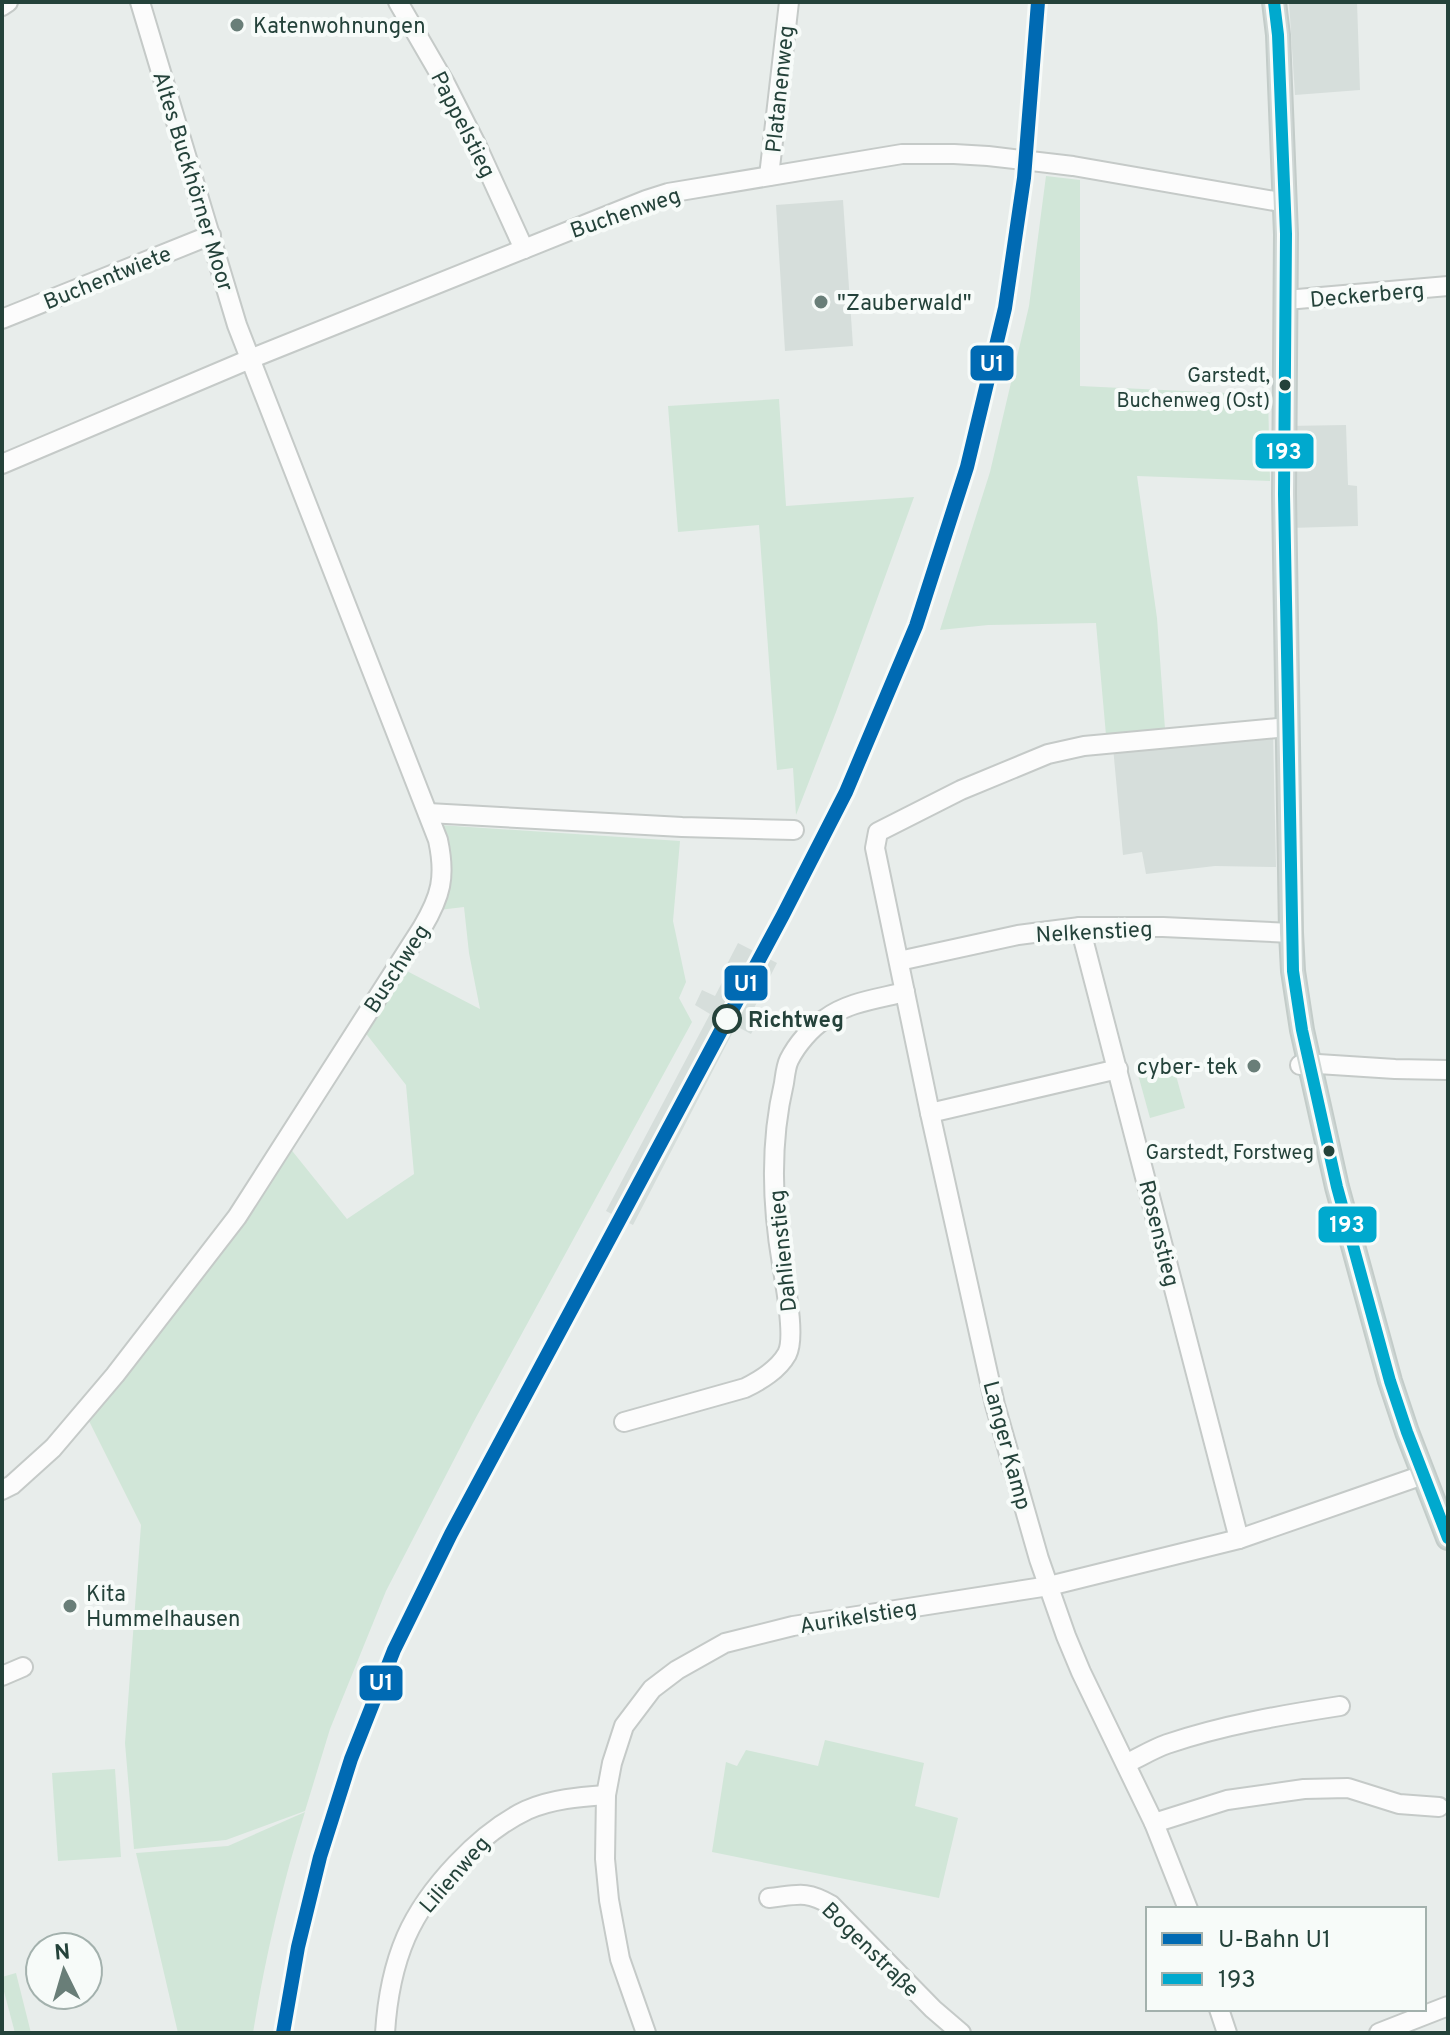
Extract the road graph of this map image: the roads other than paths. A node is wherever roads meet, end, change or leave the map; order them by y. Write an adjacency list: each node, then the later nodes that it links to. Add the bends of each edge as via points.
1 (8, 2): 6 (street)
2 (140, 2): 9 (street, Altes Buckhörner Moor)
3 (398, 2): 10 (street, Pappelstieg, via 470,132)
4 (789, 2): 7 (street, Platanenweg)
5 (1274, 2): 8 (main road)
6 (2, 6)
7 (769, 176): 8 (street, Buchenweg, via 902,154 988,156); 10 (street, Buchenweg, via 668,193)
8 (1286, 203): 12 (main road)
9 (211, 235): 13 (street, Buchentwiete); 14 (street, Altes Buckhörner Moor)
10 (524, 249): 14 (street, Buchenweg)
11 (1448, 286): 12 (street, Deckerberg)
12 (1286, 300): 16 (main road)
13 (2, 319)
14 (250, 359): 15 (street, Buchenweg); 17 (street, Buschweg)
15 (2, 464)
16 (1288, 727): 20 (main road); 21 (street, Langer Kamp, via 1048,754 878,832 875,848)
17 (428, 813): 18 (street); 29 (street, Buschweg, via 443,863 441,887 422,928 237,1217 53,1448)
18 (794, 830)
19 (1080, 927): 20 (street, Nelkenstieg); 21 (street, Nelkenstieg); 24 (street, Rosenstieg)
20 (1291, 933): 23 (main road)
21 (899, 961): 22 (street, Langer Kamp)
22 (905, 992): 26 (street, Langer Kamp); 27 (street, Dahlienstieg, via 844,1007 813,1028 789,1060 774,1155 788,1352 777,1368 745,1388)
23 (1305, 1064): 25 (street); 28 (main road, via 1390,1381)
24 (1118, 1069): 26 (street); 31 (street, Rosenstieg)
25 (1448, 1070)
26 (930, 1113): 32 (street, Langer Kamp, via 995,1405)
27 (624, 1422)
28 (1423, 1475): 30 (main road); 31 (street, Aurikelstieg)
29 (2, 1490)
30 (1448, 1538)
31 (1239, 1539): 32 (street, Aurikelstieg)
32 (1049, 1586): 36 (street, Langer Kamp, via 1081,1672); 37 (street, Aurikelstieg, via 793,1626 725,1643 677,1670 639,1705 624,1726)
33 (23, 1667): 34 (street)
34 (2, 1676)
35 (1340, 1706): 36 (street, via 1215,1729)
36 (1127, 1763): 39 (street, Langer Kamp)
37 (606, 1795): 46 (street, Lilienweg, via 528,1810 493,1830 459,1862 407,1934 389,1994); 47 (street, Aurikelstieg, via 609,1900 620,1959)
38 (1439, 1807): 39 (street, via 1399,1804 1348,1788 1304,1789 1227,1800)
39 (1154, 1823): 41 (street, Langer Kamp)
40 (769, 1898): 48 (street, Bogenstraße, via 814,1895 831,1905)
41 (1187, 1907)
42 (1448, 2006): 43 (street)
43 (1426, 2009)
44 (1220, 2011): 49 (street)
45 (1421, 2011): 50 (street)
46 (385, 2033)
47 (646, 2033)
48 (961, 2033)
49 (1227, 2033)
50 (1379, 2033)

